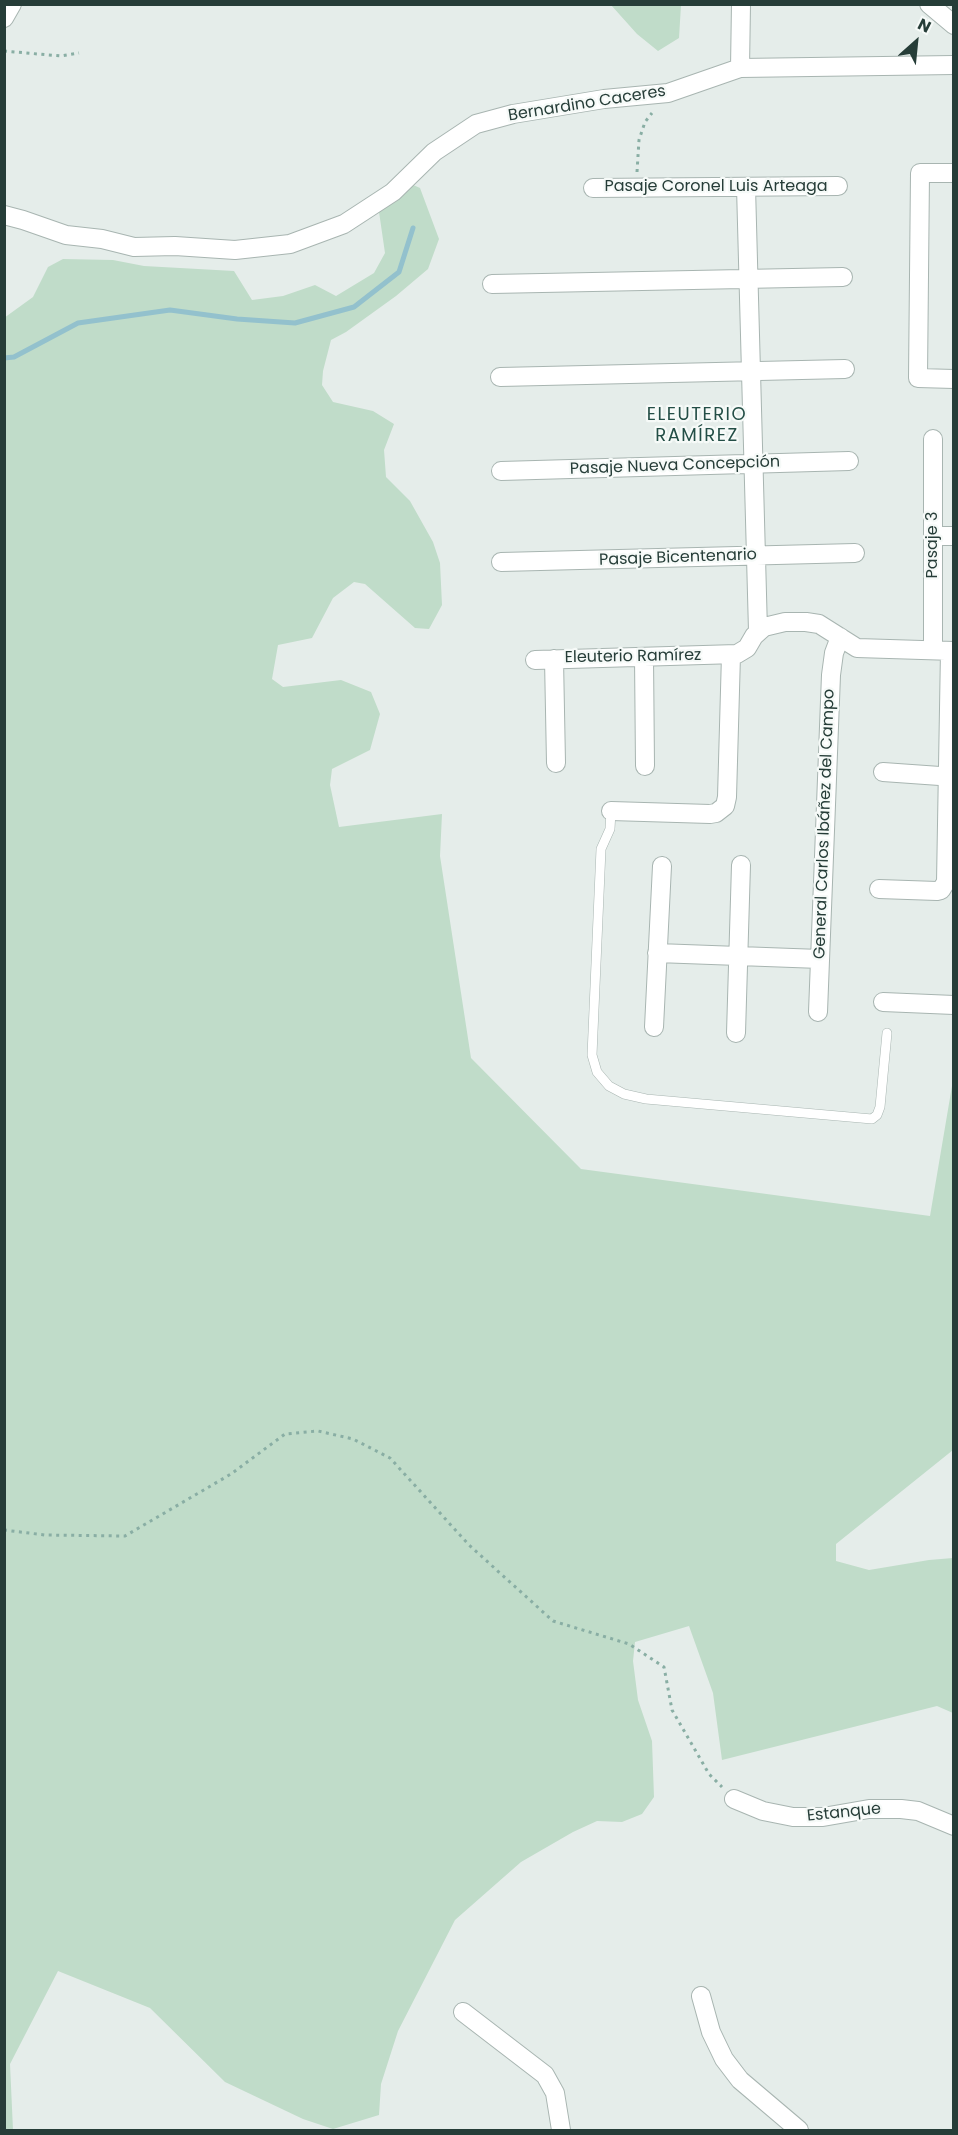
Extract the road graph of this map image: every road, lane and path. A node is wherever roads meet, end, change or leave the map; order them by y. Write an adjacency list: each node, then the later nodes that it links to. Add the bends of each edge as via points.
1 (12, 4): 4 (street)
2 (741, 4): 9 (street)
3 (929, 4): 5 (street)
4 (4, 18)
5 (954, 25)
6 (4, 51): 7 (path, via 61,56)
7 (79, 53)
8 (954, 65): 9 (street, Bernardino Caceres)
9 (740, 68): 10 (street, Bernardino Caceres)
10 (668, 93): 15 (path, via 645,122 639,140); 16 (street, Bernardino Caceres, via 604,99 476,124 434,152 393,192 344,224 290,244 235,250 134,247 66,235)
11 (954, 173): 23 (street, via 920,173 918,378)
12 (838, 186): 13 (street, Pasaje Coronel Luis Arteaga)
13 (746, 187): 15 (street, Pasaje Coronel Luis Arteaga); 18 (street)
14 (593, 188): 15 (street, Pasaje Coronel Luis Arteaga)
15 (637, 188)
16 (4, 215)
17 (843, 277): 18 (street)
18 (749, 279): 19 (street); 21 (street)
19 (492, 284)
20 (845, 369): 21 (street)
21 (751, 371): 22 (street); 26 (street)
22 (500, 377)
23 (954, 379)
24 (933, 439): 28 (street, Pasaje 3)
25 (849, 461): 26 (street, Pasaje Nueva Concepción)
26 (754, 464): 27 (street, Pasaje Nueva Concepción); 31 (street)
27 (501, 471)
28 (933, 536): 29 (street); 35 (street, Pasaje 3)
29 (954, 536)
30 (855, 553): 31 (street, Pasaje Bicentenario)
31 (756, 555): 32 (street, Pasaje Bicentenario); 33 (street)
32 (501, 562)
33 (759, 631): 34 (street, via 770,625 806,621 819,624); 36 (street, via 747,648)
34 (840, 638): 35 (street, via 865,649); 51 (street, General Carlos Ibáñez del Campo, via 831,675)
35 (946, 650): 43 (street, Pasaje 3)
36 (731, 655): 37 (street, Eleuterio Ramírez); 44 (street, via 725,806 710,814)
37 (644, 657): 38 (street, Eleuterio Ramírez); 41 (street)
38 (554, 659): 39 (street, Eleuterio Ramírez); 40 (street)
39 (535, 660)
40 (556, 763)
41 (645, 766)
42 (883, 772): 43 (street)
43 (950, 777): 47 (street, Pasaje 3)
44 (611, 811): 57 (lane, via 610,829 601,849 592,1055 597,1072 609,1086 646,1099 868,1120 877,1115 880,1107)
45 (741, 865): 50 (street)
46 (662, 866): 49 (street)
47 (950, 882): 48 (street, via 937,891)
48 (879, 889)
49 (657, 953): 50 (street); 55 (street)
50 (738, 956): 51 (street); 56 (street)
51 (820, 959): 54 (street, General Carlos Ibáñez del Campo)
52 (883, 1002): 53 (street)
53 (954, 1005)
54 (818, 1012)
55 (654, 1028)
56 (736, 1033)
57 (887, 1033)
58 (4, 1530): 59 (path, via 125,1536 231,1473 285,1434 318,1431 353,1439 390,1458 469,1545 553,1621 628,1644 664,1667 672,1710 709,1774)
59 (734, 1799): 60 (street, Estanque, via 763,1811 793,1817 901,1809 918,1811)
60 (954, 1826)
61 (700, 1996): 64 (street, via 723,2059 740,2080)
62 (463, 2012): 63 (street, via 545,2075 555,2093)
63 (561, 2130)
64 (799, 2130)

